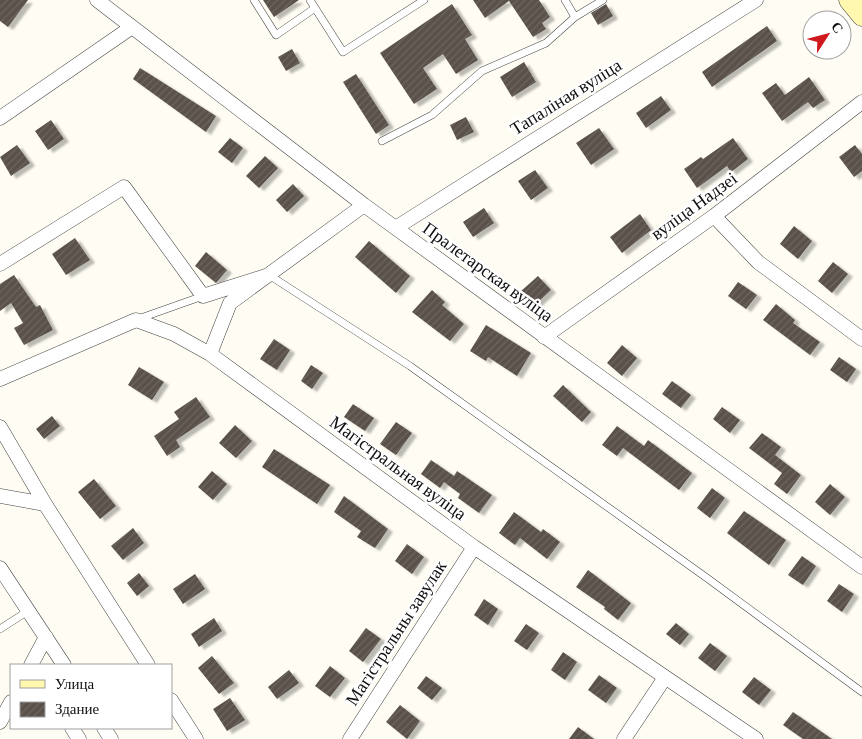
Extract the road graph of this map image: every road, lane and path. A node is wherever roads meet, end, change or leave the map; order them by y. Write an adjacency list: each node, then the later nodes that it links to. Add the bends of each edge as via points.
1 (97, 0): 12 (street, Пралетарская вуліца)
2 (254, 0): 9 (lane, via 276,35)
3 (310, 0): 9 (lane)
4 (424, 0): 9 (lane, via 343,52)
5 (566, 0): 11 (lane)
6 (603, 0): 11 (lane)
7 (756, 0): 18 (street, Тапаліная вуліца)
8 (849, 0): 10 (main road)
9 (315, 8)
10 (862, 16)
11 (575, 17): 15 (lane, via 546,43 482,71 432,115)
12 (132, 27): 14 (street); 16 (street, Пралетарская вуліца)
13 (862, 102): 17 (street, вуліца Надзеі)
14 (0, 118)
15 (382, 142)
16 (364, 205): 18 (street, Пралетарская вуліца); 20 (street)
17 (714, 216): 23 (street, вуліца Надзеі); 24 (street, via 758,262)
18 (396, 227): 23 (street, Пралетарская вуліца)
19 (0, 264): 21 (street, via 124,187)
20 (269, 275): 21 (street); 25 (street, via 230,303); 40 (lane, via 410,366)
21 (203, 296): 22 (lane)
22 (136, 320): 25 (street, Магістральная вуліца, via 174,334); 26 (street)
23 (544, 337): 31 (street, Пралетарская вуліца)
24 (862, 339)
25 (210, 354): 30 (street, Магістральная вуліца)
26 (0, 379)
27 (0, 427): 29 (street)
28 (0, 496): 29 (street)
29 (45, 504): 38 (street)
30 (474, 547): 39 (street, Магістральная вуліца); 45 (street, Магістральны завулак)
31 (862, 567)
32 (0, 568): 33 (street)
33 (28, 611): 34 (lane); 35 (street)
34 (0, 629)
35 (46, 637): 36 (street); 37 (street)
36 (32, 664)
37 (63, 664)
38 (147, 664)
39 (664, 679): 46 (street); 47 (street, Магістральная вуліца)
40 (862, 692)
41 (172, 702): 44 (street)
42 (10, 704): 43 (street)
43 (0, 722)
44 (196, 739)
45 (350, 739)
46 (624, 739)
47 (756, 739)

